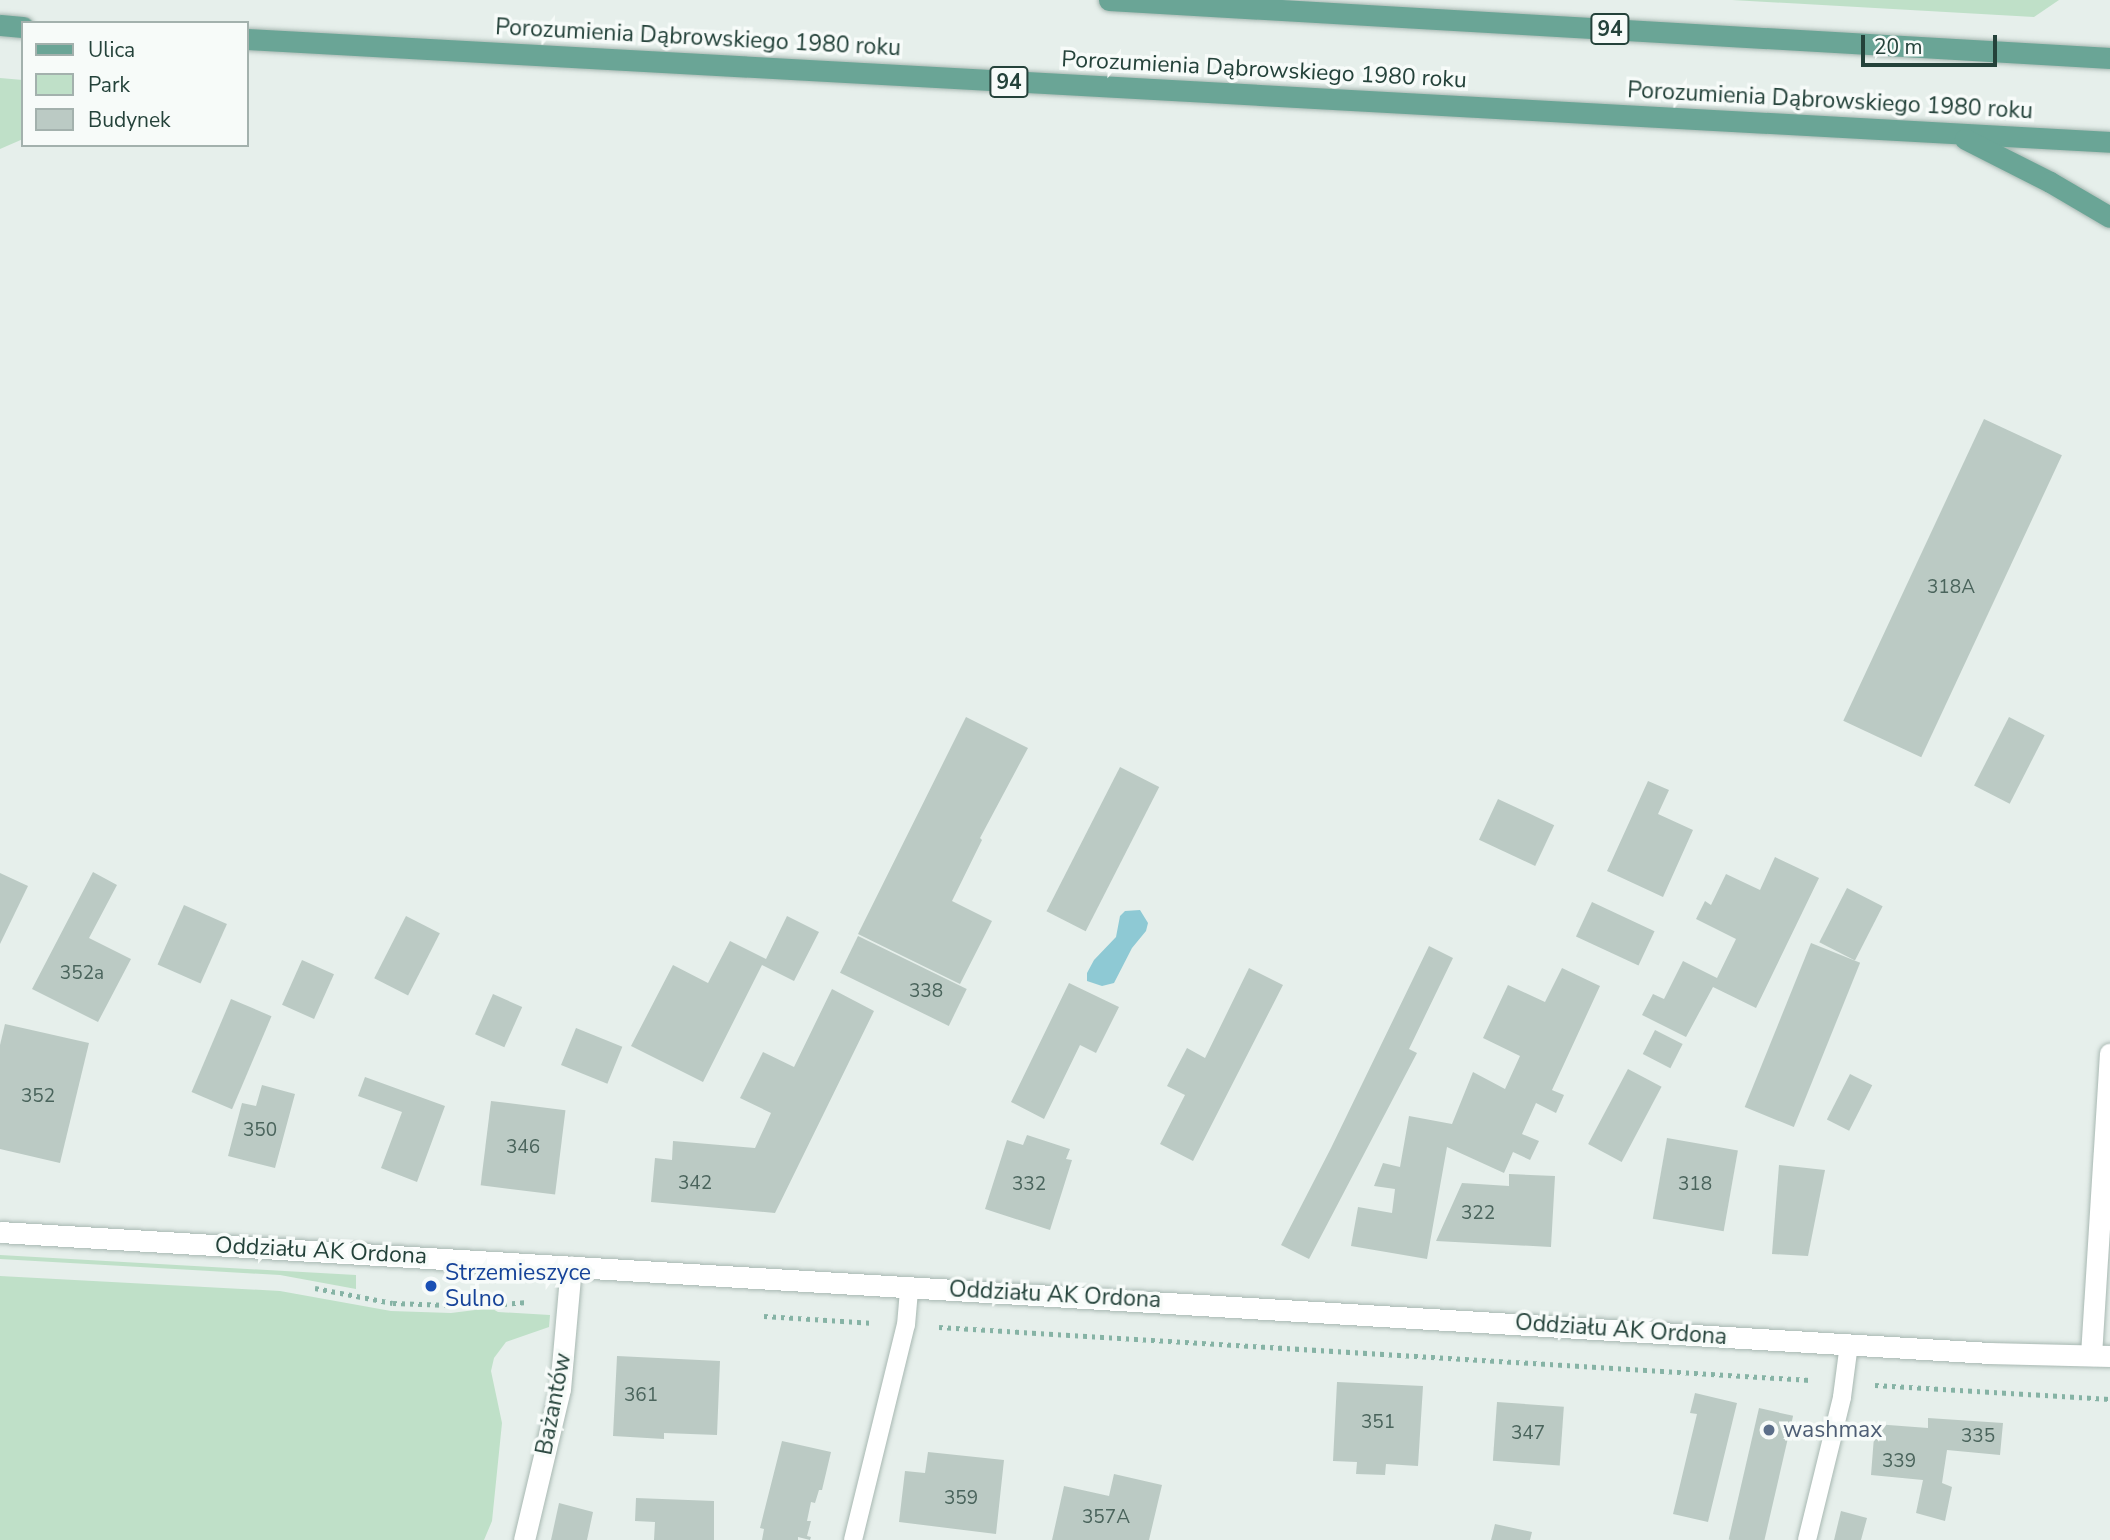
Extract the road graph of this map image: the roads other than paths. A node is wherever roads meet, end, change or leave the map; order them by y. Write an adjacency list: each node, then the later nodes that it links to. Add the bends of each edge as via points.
1 (1109, 0): 5 (main road, 94)
2 (0, 26): 3 (main road)
3 (21, 27)
4 (248, 39): 6 (main road, Porozumienia Dąbrowskiego 1980 roku / 94)
5 (2110, 58)
6 (1956, 134): 7 (main road, Porozumienia Dąbrowskiego 1980 roku / 94); 8 (main road)
7 (2110, 142)
8 (2110, 217)
9 (2110, 1054): 14 (street)
10 (0, 1232): 11 (street, Oddziału AK Ordona)
11 (571, 1266): 12 (street, Oddziału AK Ordona); 15 (street, Bażantów, via 560,1389)
12 (909, 1287): 13 (street, Oddziału AK Ordona); 16 (lane, via 906,1325)
13 (1849, 1344): 14 (street, Oddziału AK Ordona); 17 (lane, via 1842,1397)
14 (2100, 1355)
15 (524, 1540)
16 (853, 1540)
17 (1807, 1540)

